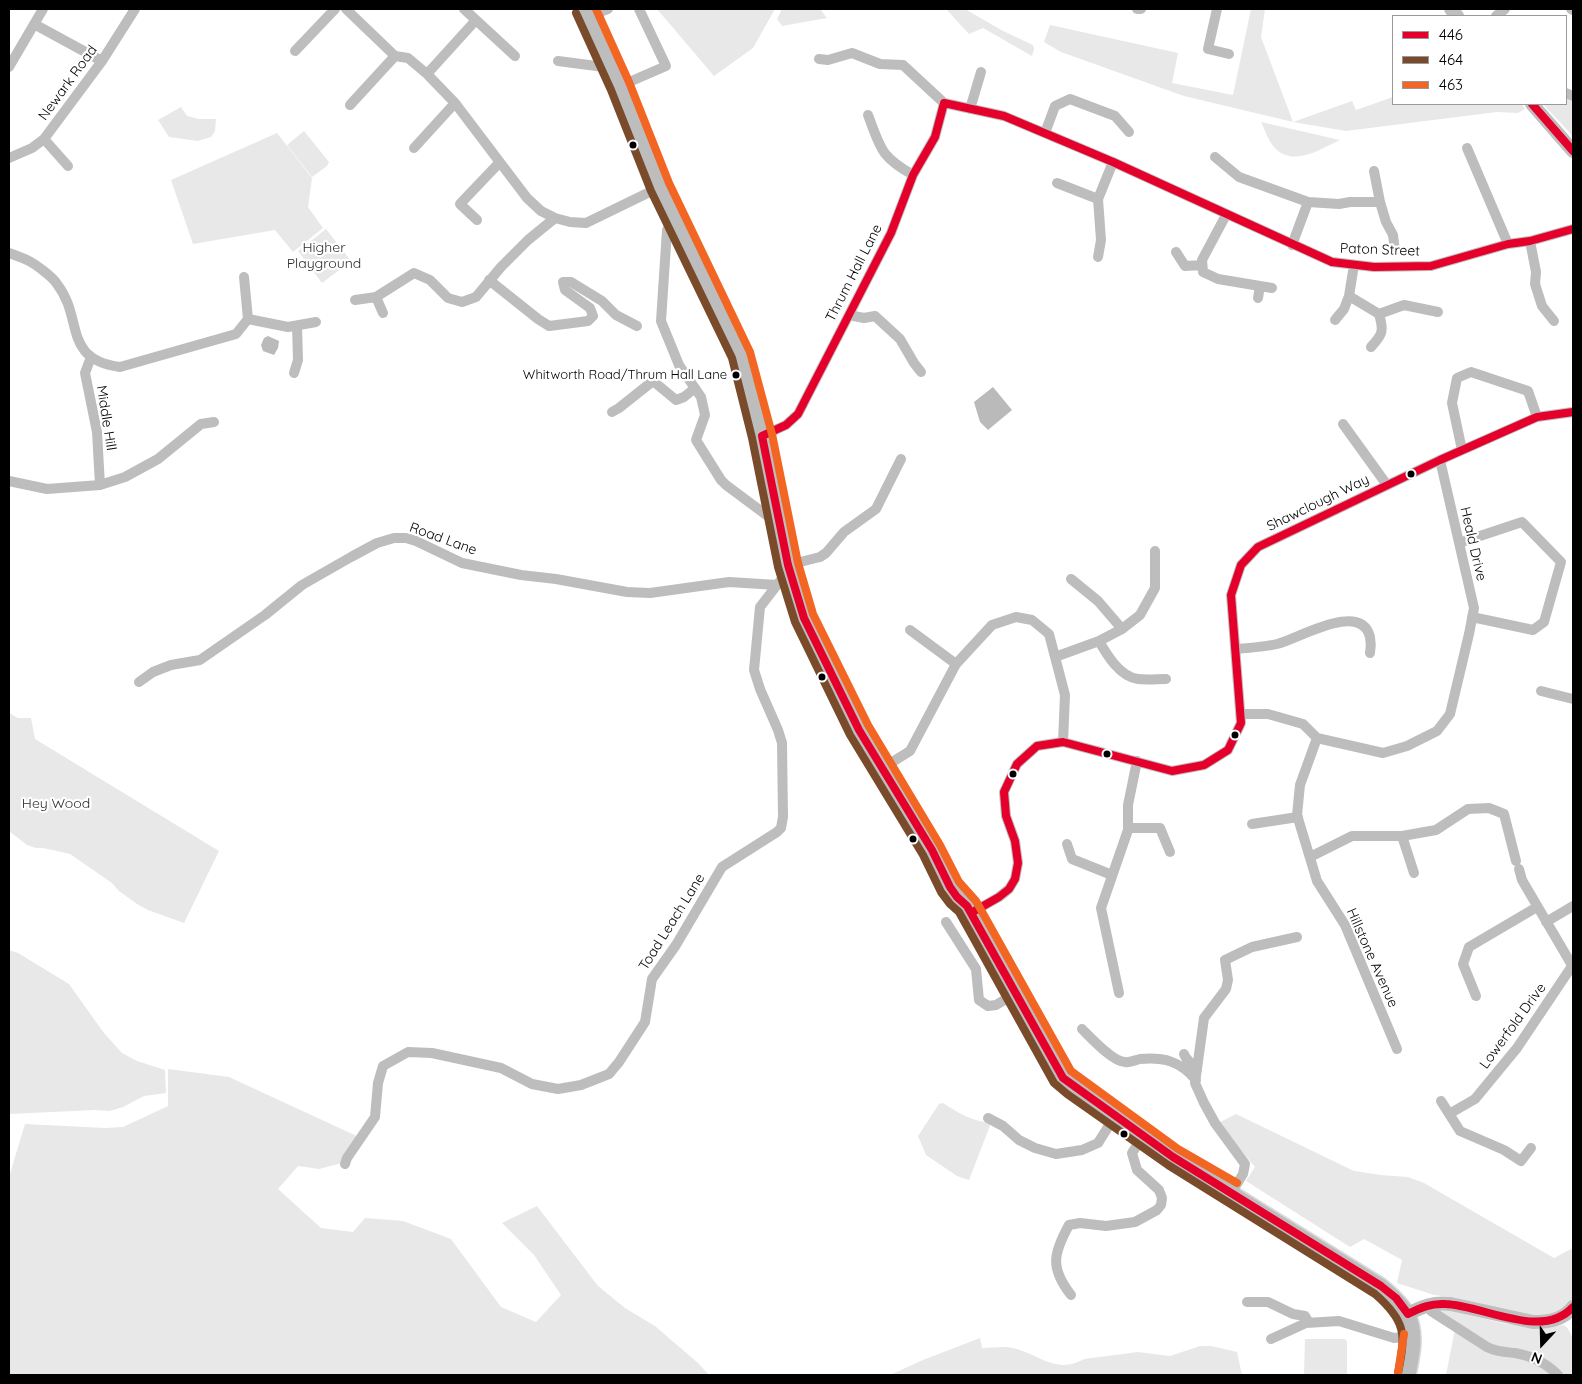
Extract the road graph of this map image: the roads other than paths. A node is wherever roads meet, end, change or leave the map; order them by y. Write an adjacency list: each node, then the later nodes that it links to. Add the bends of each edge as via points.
1 (43, 9): 11 (street)
2 (135, 9): 16 (street, Newark Road)
3 (334, 9): 12 (street)
4 (346, 9): 14 (street)
5 (464, 9): 10 (street)
6 (608, 9): 9 (street)
7 (639, 9): 23 (street, via 666,66)
8 (1216, 9): 13 (street, via 1208,49)
9 (587, 13): 20 (main road)
10 (476, 20): 15 (street); 22 (street)
11 (34, 24): 16 (street); 19 (street)
12 (295, 51)
13 (1229, 54)
14 (395, 56): 22 (street, via 408,58); 26 (street)
15 (515, 56)
16 (102, 61): 32 (street, Newark Road)
17 (558, 62): 20 (street)
18 (825, 62): 25 (street, via 852,53 880,64 903,65)
19 (9, 67)
20 (612, 68): 23 (main road)
21 (981, 72): 28 (street)
22 (427, 74): 24 (street)
23 (620, 86): 44 (main road)
24 (455, 103): 33 (street); 39 (street)
25 (944, 104): 28 (street, Paton Street); 42 (street, Thrum Hall Lane, via 935,137)
26 (350, 105)
27 (1533, 105): 35 (main road)
28 (970, 109): 31 (street, Paton Street, via 1004,116)
29 (868, 115): 42 (street, via 882,152)
30 (1129, 132): 31 (street, via 1115,116 1070,99 1055,106)
31 (1045, 134): 38 (street, Paton Street)
32 (44, 139): 37 (street, Newark Road); 40 (street)
33 (414, 148)
34 (1467, 148): 54 (street)
35 (1573, 151)
36 (1215, 157): 46 (street, via 1239,177)
37 (9, 158)
38 (1113, 162): 45 (street); 48 (street, Paton Street)
39 (499, 163): 50 (street, via 527,198); 51 (street, via 460,204)
40 (68, 166)
41 (1374, 171): 47 (street)
42 (913, 175): 73 (street, Thrum Hall Lane, via 891,233)
43 (1057, 183): 45 (street)
44 (660, 186): 49 (main road); 50 (street, via 586,223)
45 (1098, 200): 59 (street, via 1101,240)
46 (1308, 202): 47 (street); 55 (street)
47 (1380, 202): 56 (street, via 1393,235)
48 (1226, 215): 55 (street, Paton Street); 60 (street)
49 (675, 217): 84 (street, via 667,230 661,321 679,365); 90 (main road, via 741,355)
50 (554, 218): 63 (street)
51 (477, 220)
52 (1573, 229): 53 (street, Paton Street)
53 (1530, 241): 54 (street, Paton Street); 76 (street, via 1542,306)
54 (1508, 244): 61 (street, Paton Street, via 1431,266)
55 (1292, 245): 61 (street, Paton Street, via 1332,262)
56 (1395, 251)
57 (1176, 252): 60 (street, via 1184,266)
58 (9, 253): 81 (street, via 28,260 57,283 80,345)
59 (1098, 257)
60 (1202, 265): 64 (street, via 1203,272 1218,279)
61 (1354, 265): 66 (street)
62 (244, 277): 74 (street)
63 (489, 280): 67 (street, via 476,297 462,302 448,298 430,280 414,273); 79 (street, via 549,326 588,321 593,316 590,308 565,290 562,282 571,282)
64 (1260, 286): 65 (street); 68 (street)
65 (1272, 288)
66 (1349, 296): 72 (street); 75 (street)
67 (376, 297): 69 (street); 71 (street)
68 (1258, 298)
69 (355, 300)
70 (1438, 312): 72 (street, via 1404,304)
71 (383, 313)
72 (1380, 314): 80 (street, via 1383,327 1380,337)
73 (849, 316): 82 (street, via 875,316 900,339); 90 (street, Thrum Hall Lane, via 798,414 786,425)
74 (248, 319): 78 (street, via 288,328); 81 (street, via 236,334 120,366 104,364)
75 (1335, 320)
76 (1554, 321)
77 (316, 322): 78 (street)
78 (297, 326): 83 (street, via 298,360)
79 (637, 326)
80 (1371, 347)
81 (91, 357): 95 (street, Middle Hill, via 85,373 97,432)
82 (921, 372)
83 (294, 373)
84 (695, 388): 85 (street, via 684,398 676,400 653,381); 97 (street, via 701,397 705,415 696,440 716,472 726,485)
85 (612, 412)
86 (1573, 412): 87 (street, Shawclough Way)
87 (1537, 417): 91 (street, Shawclough Way); 91 (street, via 1528,391 1471,372 1457,378 1452,403)
88 (214, 422): 95 (street, via 201,424 158,459 125,477)
89 (1343, 424): 96 (street)
90 (762, 436): 97 (main road)
91 (1462, 450): 93 (street, Shawclough Way)
92 (901, 459): 100 (street, via 876,509 844,532 820,557)
93 (1440, 460): 96 (street, Shawclough Way); 98 (street, Heald Drive)
94 (9, 481): 95 (street, via 47,489)
95 (100, 485)
96 (1387, 485): 107 (street, Shawclough Way, via 1258,547 1240,565 1231,595)
97 (779, 522): 100 (main road)
98 (1459, 544): 103 (street, Heald Drive, via 1474,608); 103 (street, via 1522,522 1561,562 1544,622 1533,630)
99 (1155, 551): 104 (street, via 1155,588 1140,615)
100 (788, 566): 102 (street, Toad Leach Lane); 119 (main road, via 804,618)
101 (1071, 579): 104 (street, via 1098,601)
102 (777, 585): 112 (street, Road Lane, via 729,582 650,593 627,592 462,563 416,541 394,538 377,543 302,585 200,660 171,665); 149 (street, Toad Leach Lane, via 760,607 754,670 782,743 781,828 722,867 652,979 645,1022 619,1062 609,1074 581,1085 558,1088 532,1084 501,1068 460,1058 408,1052 383,1066 375,1117)
103 (1472, 617): 116 (street, Heald Drive, via 1450,714 1437,731 1407,746 1383,753)
104 (1122, 629): 106 (street)
105 (910, 630): 110 (street)
106 (1099, 641): 109 (street); 111 (street, via 1108,658 1135,679)
107 (1235, 650): 108 (street, via 1278,644 1327,625 1354,621 1368,631); 115 (street, Shawclough Way)
108 (1370, 653)
109 (1055, 657): 110 (street, via 1049,634 1032,620 1016,618 992,625); 117 (street, via 1064,695)
110 (956, 664): 119 (street, via 910,751)
111 (1166, 679)
112 (139, 682)
113 (1541, 691): 114 (street)
114 (1573, 699)
115 (1240, 714): 116 (street, via 1268,714 1303,724); 118 (street, Shawclough Way, via 1241,723 1228,750 1204,765 1172,770)
116 (1317, 738): 120 (street, Hillstone Avenue, via 1300,785)
117 (1063, 742): 118 (street, Shawclough Way); 131 (street, Shawclough Way, via 1037,746 1017,764 1004,792 1006,816 1015,841 1018,863 1015,879 999,897)
118 (1137, 761): 122 (street, via 1128,805)
119 (881, 769): 131 (main road, via 932,850 950,887)
120 (1298, 817): 121 (street); 126 (street, Hillstone Avenue)
121 (1252, 824)
122 (1128, 828): 125 (street, via 1160,828); 128 (street)
123 (1402, 836): 126 (street, via 1352,836); 127 (street); 130 (street, via 1436,830 1468,809 1489,808 1504,814 1522,880)
124 (1067, 844): 128 (street, via 1072,860)
125 (1170, 852)
126 (1310, 857): 140 (street, Hillstone Avenue, via 1317,881 1345,925)
127 (1414, 873)
128 (1112, 875): 137 (street, via 1100,908)
129 (1573, 906): 133 (street)
130 (1537, 907): 133 (street); 138 (street, via 1469,947 1464,964)
131 (971, 913): 136 (main road)
132 (946, 922): 136 (street, via 976,969 979,1000 988,1006 996,1005)
133 (1546, 922): 135 (street)
134 (1297, 938): 142 (street, via 1252,947 1226,960 1226,989 1205,1014)
135 (1573, 967): 144 (street, Lowerfold Drive, via 1518,1048 1481,1092)
136 (1016, 993): 145 (main road, via 1063,1078)
137 (1119, 993)
138 (1476, 996)
139 (1082, 1029): 142 (street, via 1106,1052 1124,1063 1156,1058 1170,1060)
140 (1397, 1049)
141 (1184, 1054): 142 (street)
142 (1196, 1075): 150 (street, via 1195,1083 1215,1123 1245,1164)
143 (1441, 1102): 144 (street)
144 (1449, 1114): 148 (street, via 1460,1130 1521,1160)
145 (1115, 1116): 146 (street, via 1098,1143 1082,1150 1056,1154 1019,1140); 147 (main road)
146 (988, 1118)
147 (1143, 1136): 150 (main road); 151 (street, via 1132,1152 1137,1170 1158,1190 1161,1205 1135,1222 1106,1226 1068,1225 1057,1246 1056,1269)
148 (1531, 1148)
149 (345, 1164)
150 (1232, 1192): 155 (main road, via 1381,1286)
151 (1071, 1295)
152 (1247, 1302): 156 (street, via 1268,1302 1293,1314 1306,1316)
153 (1427, 1305): 154 (main road, via 1438,1302 1451,1304 1533,1322 1562,1317); 155 (main road); 160 (street, via 1431,1311 1487,1348 1538,1360)
154 (1573, 1308)
155 (1408, 1314): 157 (main road)
156 (1309, 1323): 157 (street, via 1339,1321 1394,1338); 158 (street)
157 (1414, 1336): 159 (main road)
158 (1271, 1339)
159 (1408, 1375)
160 (1558, 1375)

